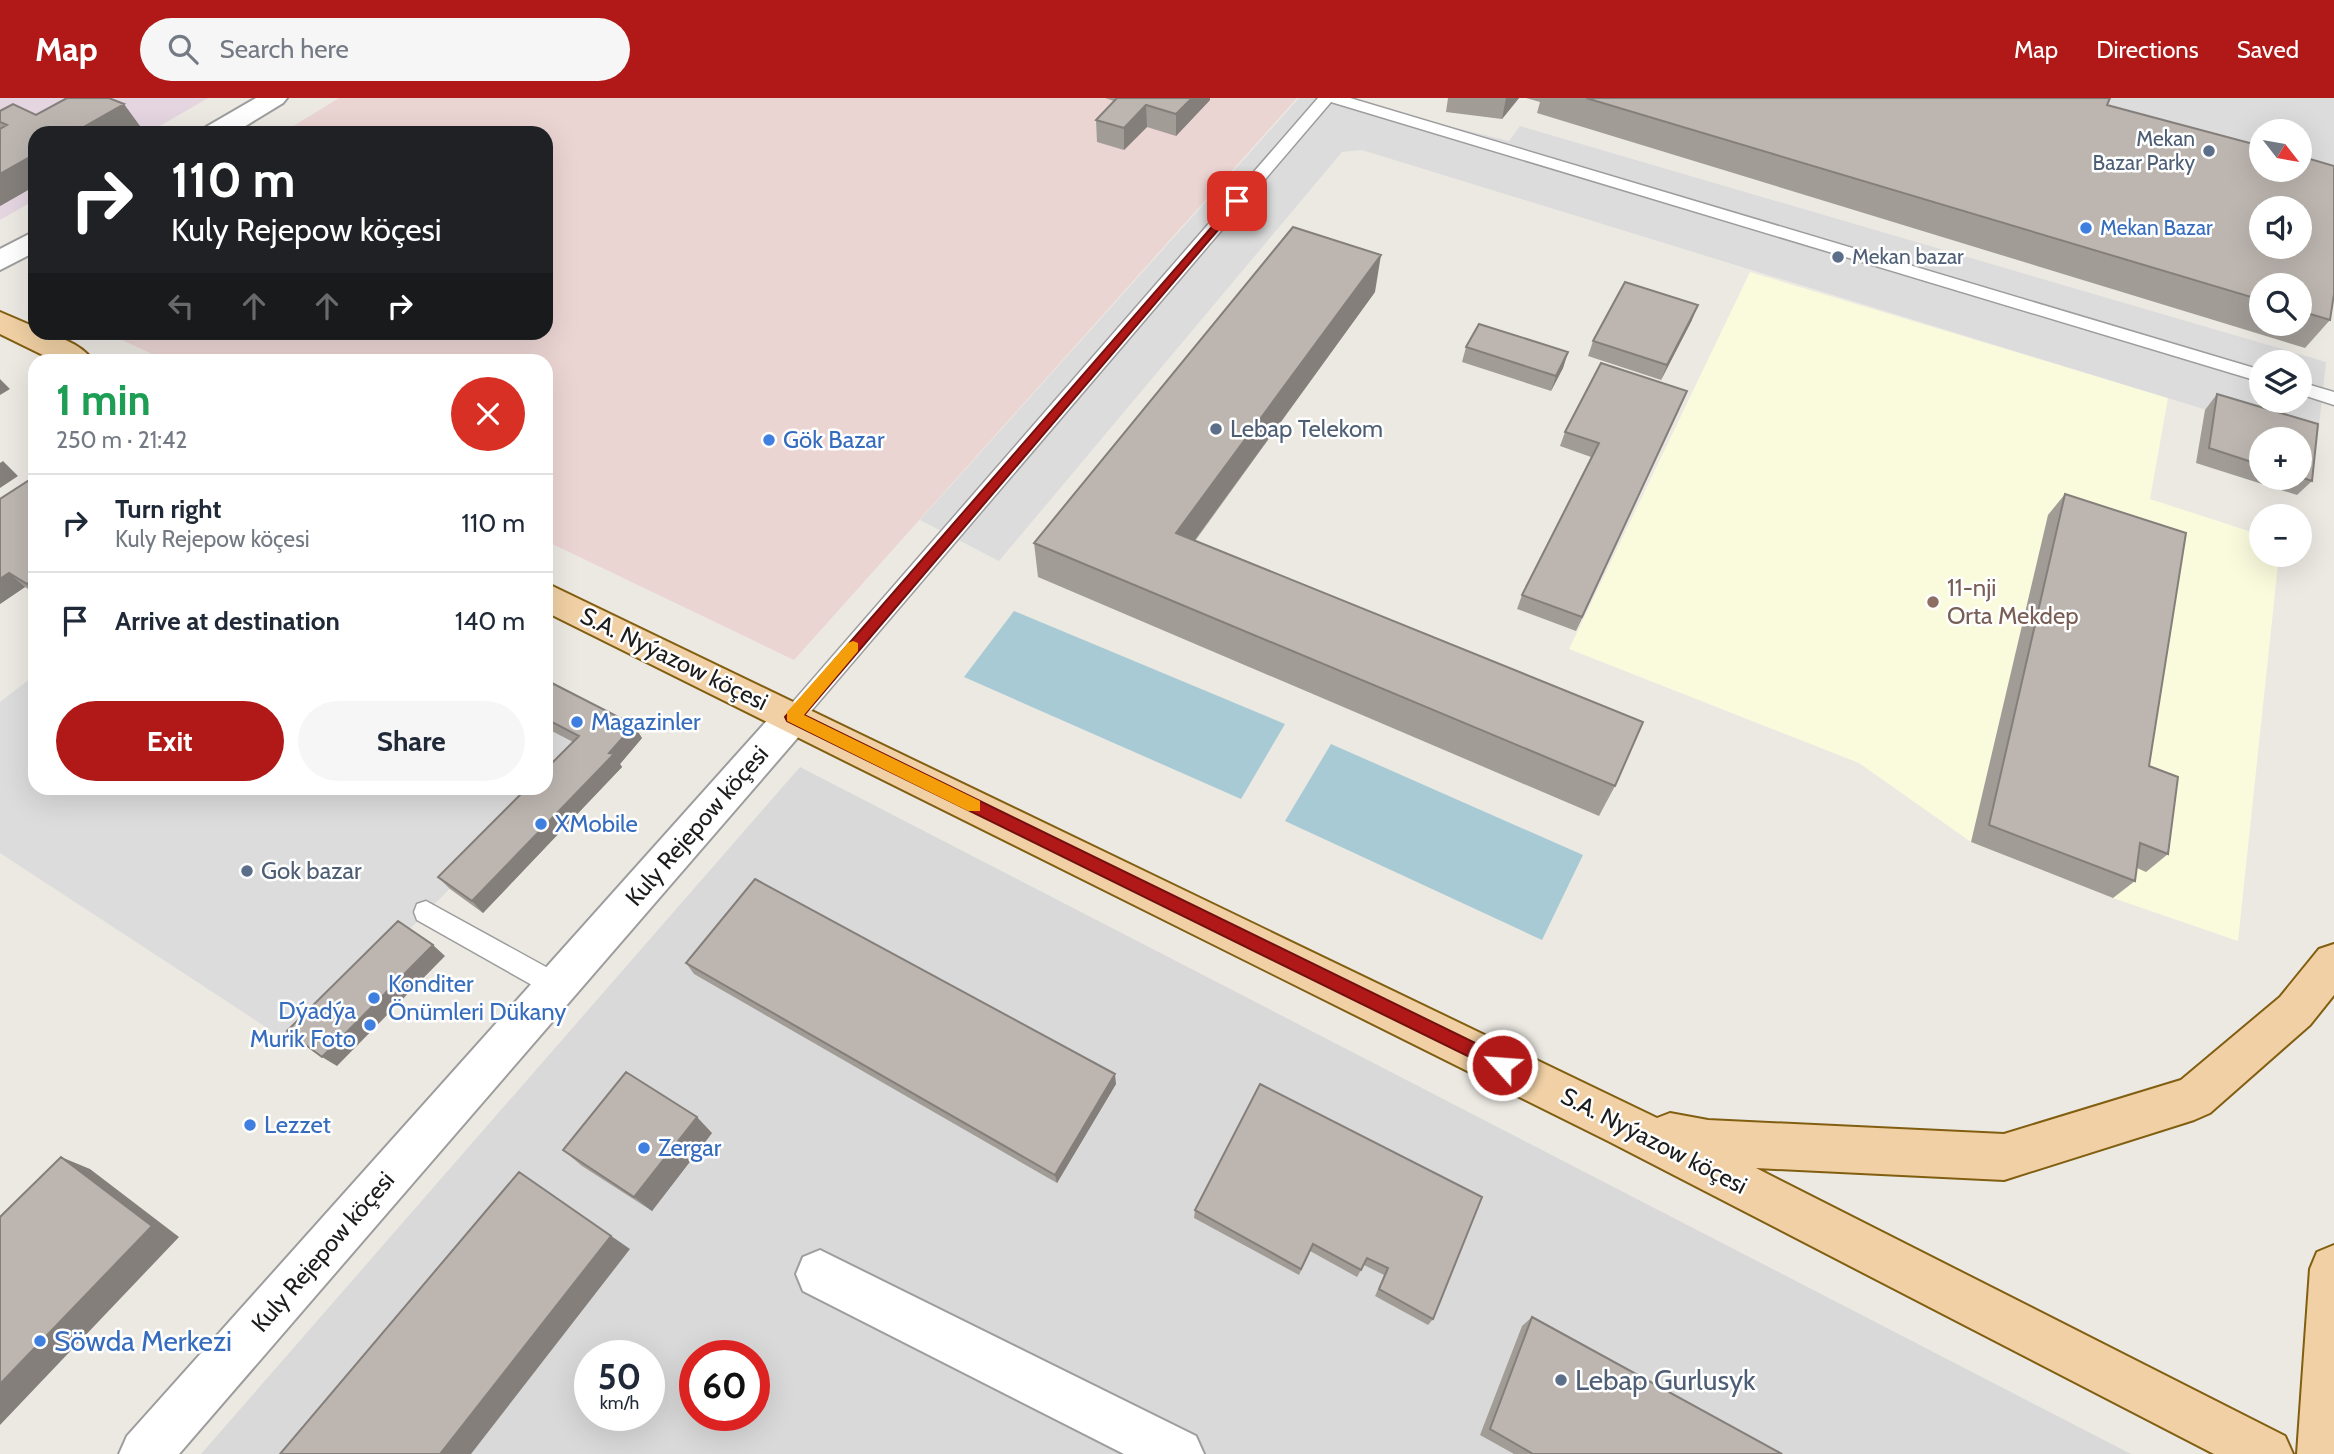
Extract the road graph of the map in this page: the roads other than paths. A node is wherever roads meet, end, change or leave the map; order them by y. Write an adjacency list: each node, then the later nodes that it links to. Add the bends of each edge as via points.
1 (274, 98): 4 (street)
2 (1326, 98): 15 (lane, Kuly Rejepow köçesi)
3 (1334, 98): 11 (lane)
4 (227, 126)
5 (28, 244): 6 (street)
6 (0, 261)
7 (0, 321): 8 (main road)
8 (28, 335)
9 (38, 340): 10 (main road)
10 (65, 354)
11 (2249, 372)
12 (2312, 392): 13 (lane)
13 (2334, 399)
14 (553, 600): 15 (main road, S.A. Nyýazow köçesi)
15 (793, 717): 18 (street, Kuly Rejepow köçesi); 19 (main road, S.A. Nyýazow köçesi)
16 (426, 912): 18 (lane)
17 (2334, 963): 19 (main road, via 2295,1011 2194,1098 2004,1157 1708,1143)
18 (556, 986): 22 (street, Kuly Rejepow köçesi)
19 (1624, 1125): 24 (main road, S.A. Nyýazow köçesi)
20 (2334, 1269): 25 (main road)
21 (820, 1274): 23 (street)
22 (145, 1454)
23 (1178, 1454)
24 (2267, 1454)
25 (2323, 1454)

